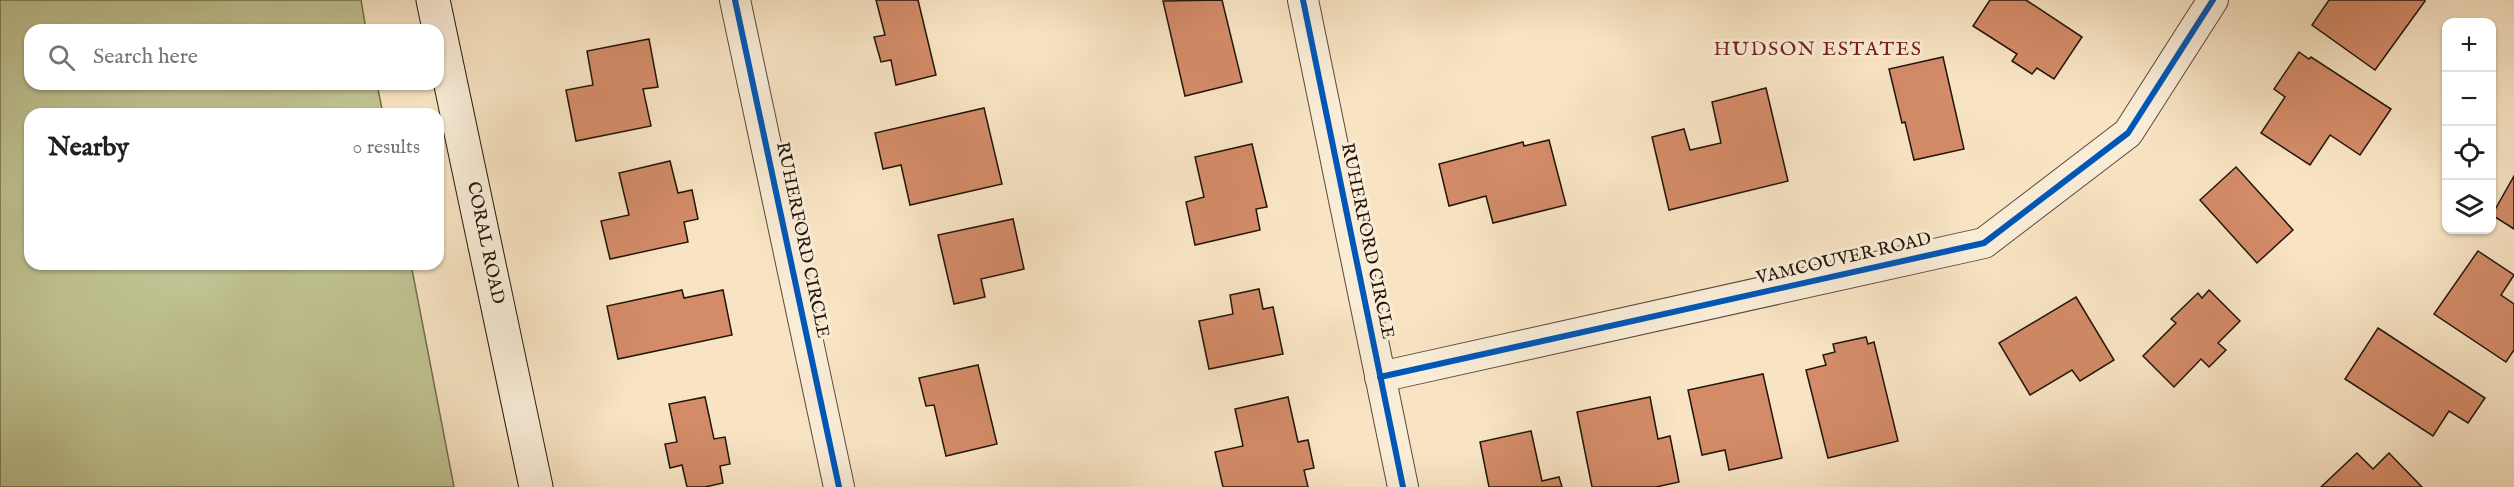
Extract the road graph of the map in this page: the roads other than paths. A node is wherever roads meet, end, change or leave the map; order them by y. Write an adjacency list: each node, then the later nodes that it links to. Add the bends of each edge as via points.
1 (433, 0): 5 (main road, CORAL ROAD)
2 (735, 0): 9 (street, RUHERFORD CIRCLE)
3 (1303, 0): 7 (street, RUHERFORD CIRCLE)
4 (2213, 0): 7 (street, VAMCOUVER ROAD, via 2128,133 1984,243)
5 (438, 24)
6 (444, 52): 8 (main road, CORAL ROAD)
7 (1380, 377): 10 (street, RUHERFORD CIRCLE)
8 (536, 487)
9 (839, 487)
10 (1403, 487)

